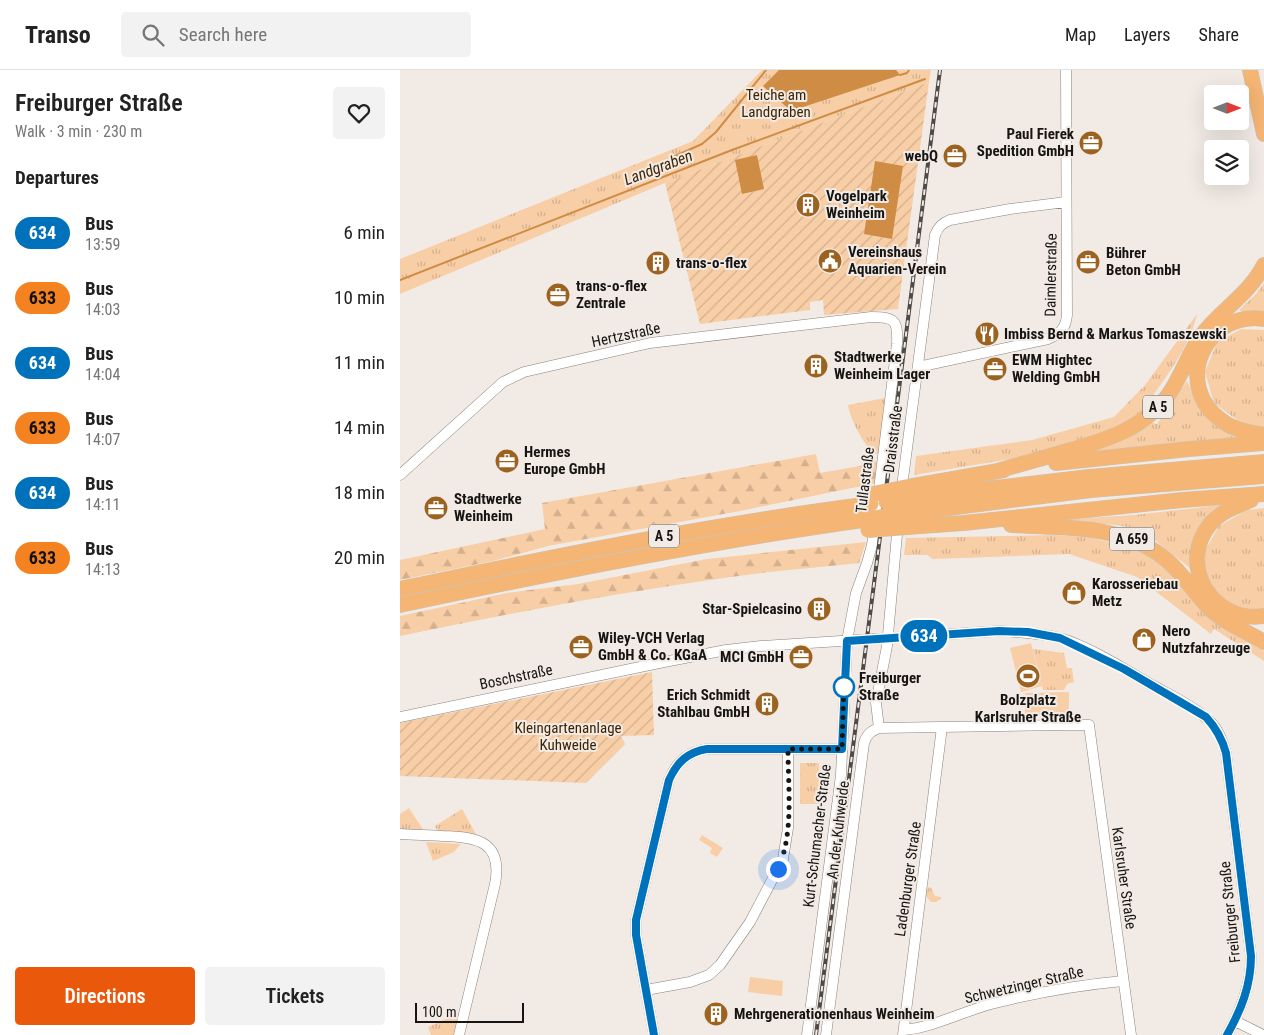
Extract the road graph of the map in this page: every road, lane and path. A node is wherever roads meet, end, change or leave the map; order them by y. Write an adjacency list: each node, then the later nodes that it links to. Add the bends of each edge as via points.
1 (1066, 70): 5 (street, Daimlerstraße)
2 (1251, 70): 3 (highway); 4 (highway)
3 (1264, 103)
4 (1264, 134)
5 (1066, 202): 9 (street, Draisstraße, via 950,220 938,228); 9 (street, Daimlerstraße, via 1068,315 1063,329 1048,339)
6 (1264, 265): 13 (highway, A 5, via 1245,292 1201,336 1170,392 1146,418 1097,443)
7 (1264, 319): 10 (highway, via 1240,320 1219,330 1203,349 1197,372 1201,395 1215,415 1237,429)
8 (894, 321): 14 (street, Hertzstraße, via 889,317 871,317 650,344 524,372 503,382); 25 (street, Tullastraße, via 898,330 897,344 872,545 856,593)
9 (918, 367): 24 (street, Draisstraße, via 895,546)
10 (1264, 435)
11 (1264, 444): 13 (highway, A 5, via 1077,460)
12 (1264, 462): 16 (highway, A 5)
13 (994, 472): 16 (highway, A 5)
14 (400, 475)
15 (1264, 476): 19 (highway, via 1091,490)
16 (912, 492): 18 (highway, A 5, bridge)
17 (1264, 494): 20 (highway); 23 (highway, via 1216,518 1202,537 1197,560 1202,583 1210,597 1237,614)
18 (870, 512): 19 (highway, bridge); 21 (highway, A 5, via 795,514 733,523); 22 (highway, A 5, via 830,534 753,536)
19 (908, 520): 20 (highway)
20 (964, 523): 26 (highway, A 659, via 1088,529 1140,542 1168,561 1210,609)
21 (400, 589)
22 (400, 605)
23 (1264, 616)
24 (888, 638): 25 (street, Freiburger Straße); 29 (street, via 877,692 876,712); 35 (street, Freiburger Straße, via 999,631 1060,638 1124,669 1206,717 1222,738 1226,753 1251,956 1250,982)
25 (847, 641): 27 (street, Boschstraße, via 786,643 726,650); 31 (street, Kurt-Schumacher-Straße)
26 (1264, 642)
27 (400, 717)
28 (942, 726): 29 (street); 33 (street, Karlsruher Straße, via 1088,725); 36 (street, Ladenburger Straße)
29 (880, 728): 40 (street, An der Kuhweide, via 872,731 864,743)
30 (788, 749): 31 (street); 34 (street, via 788,828 782,859 750,922 720,966 709,975); 34 (street, via 707,749 683,758 673,771 636,920)
31 (842, 749): 39 (street, Kurt-Schumacher-Straße)
32 (400, 834): 37 (street, via 476,839 488,846 496,859 497,876)
33 (1123, 982): 36 (street, Schwetzinger Straße, via 991,1004); 41 (street, Karlsruher Straße)
34 (646, 990): 38 (street)
35 (1235, 1021): 42 (street, Freiburger Straße); 43 (street)
36 (903, 1032)
37 (459, 1035)
38 (654, 1035)
39 (807, 1035)
40 (826, 1035)
41 (1131, 1035)
42 (1227, 1035)
43 (1263, 1035)

